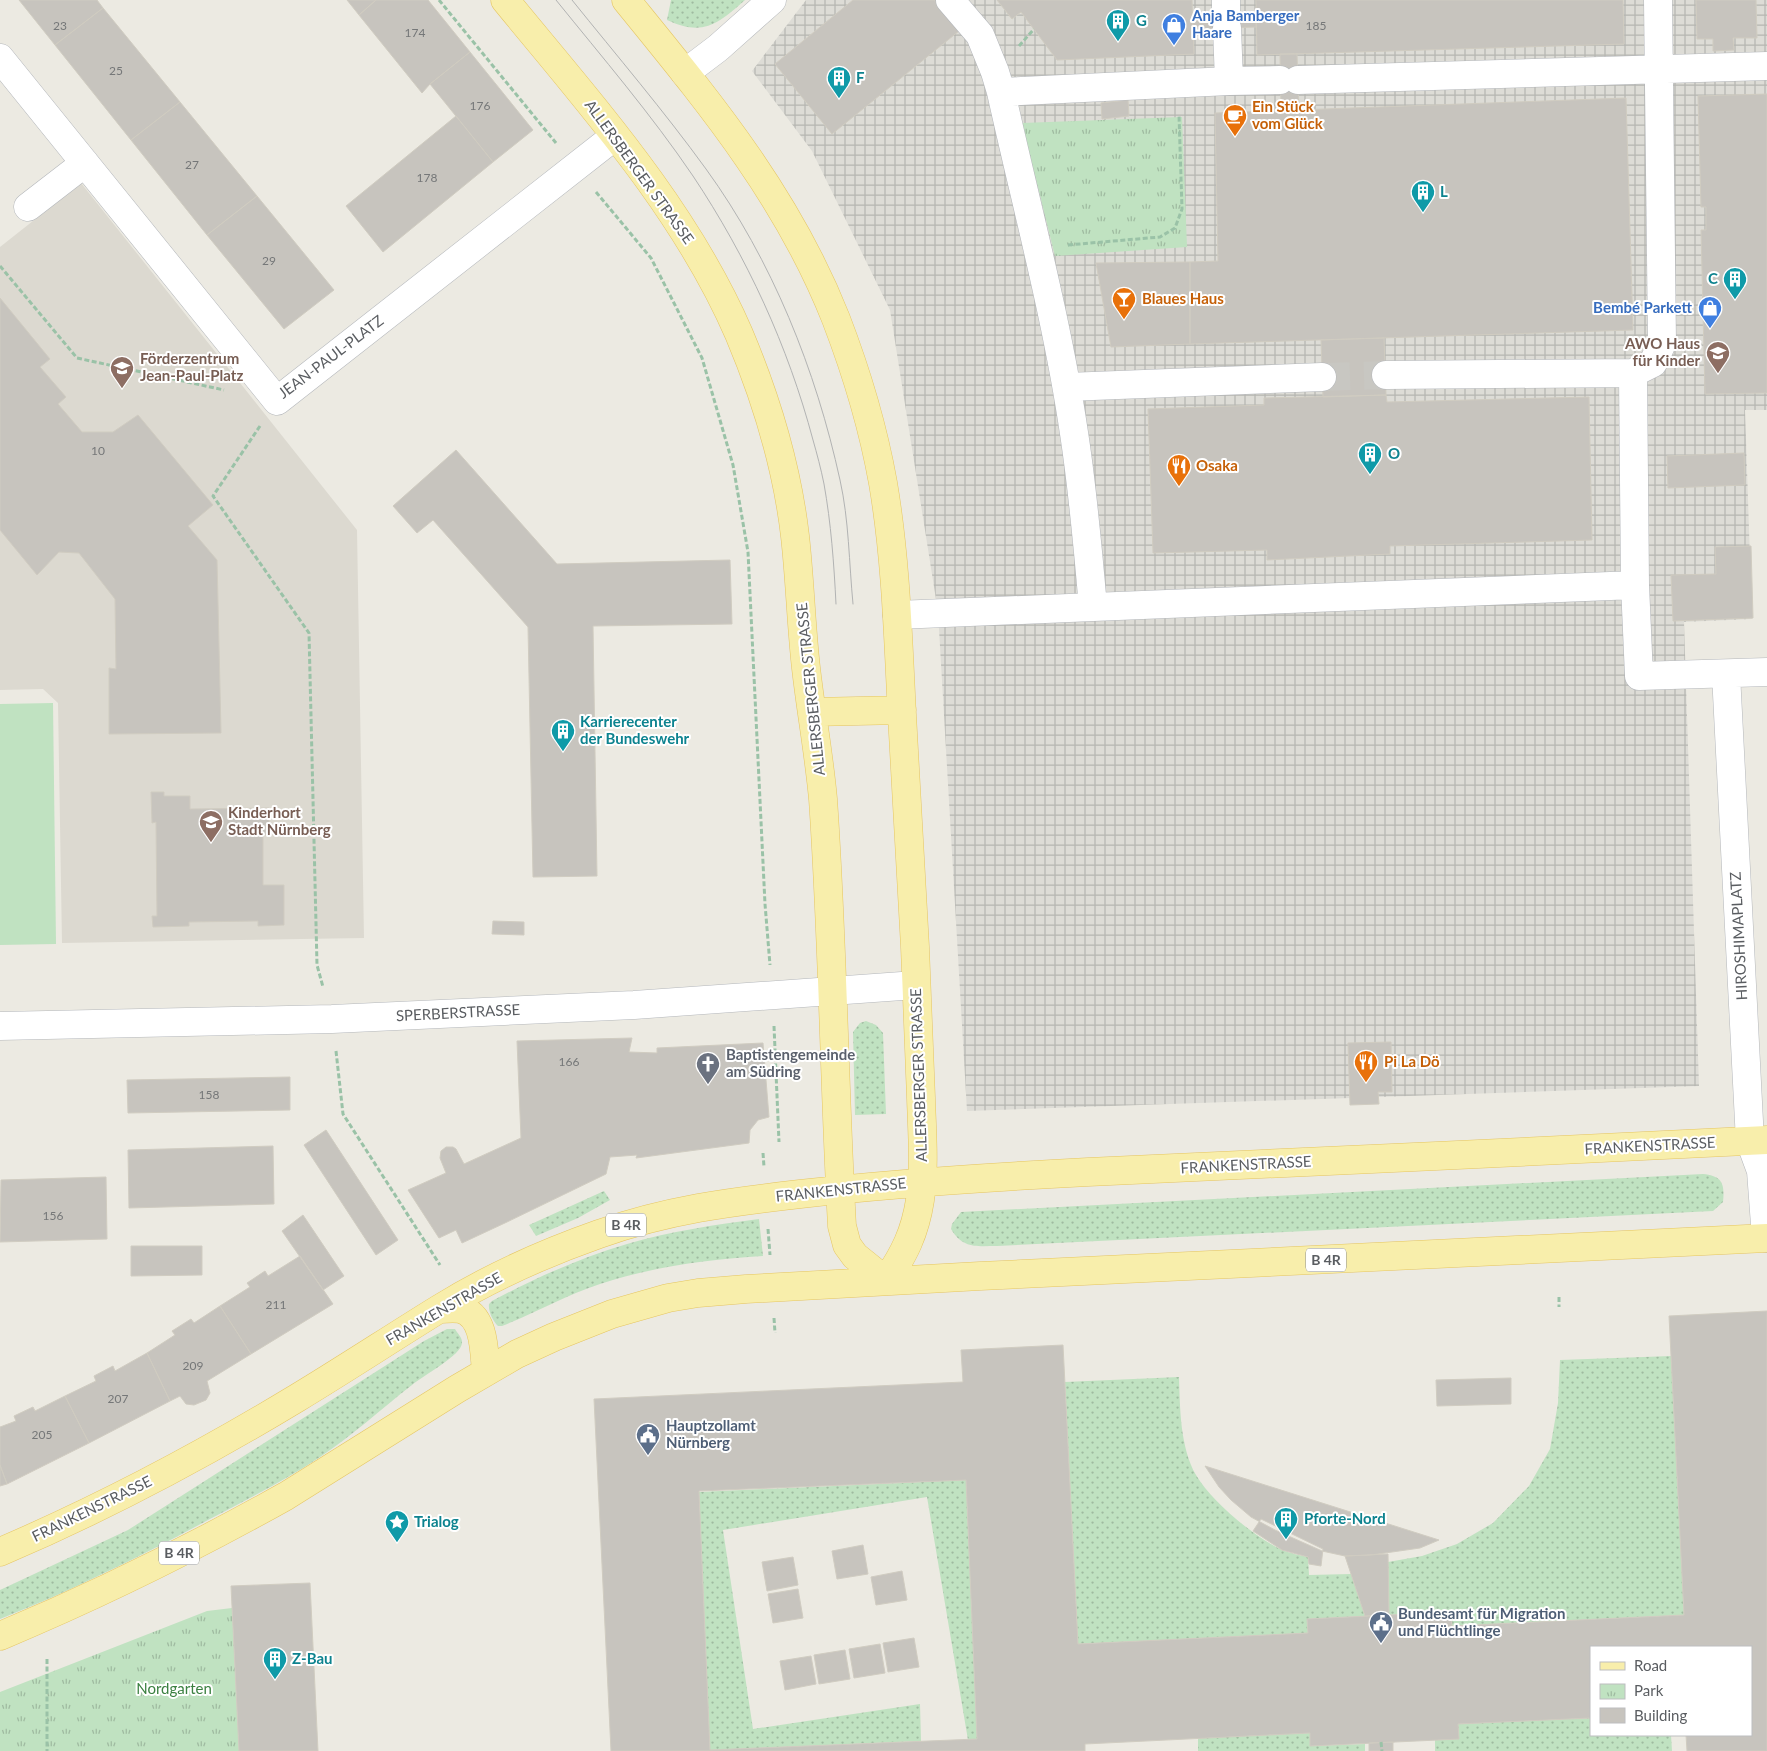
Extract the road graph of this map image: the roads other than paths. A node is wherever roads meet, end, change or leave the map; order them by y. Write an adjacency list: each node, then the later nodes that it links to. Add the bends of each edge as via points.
1 (505, 0): 13 (main road, ALLERSBERGER STRASSE)
2 (626, 0): 10 (main road, ALLERSBERGER STRASSE)
3 (772, 0): 10 (street)
4 (950, 0): 12 (street, via 980,35)
5 (1658, 0): 9 (street)
6 (1226, 14): 11 (street)
7 (0, 58): 14 (street, JEAN-PAUL-PLATZ)
8 (1767, 66): 9 (street)
9 (1659, 68): 11 (street); 16 (street, via 1662,343 1653,363)
10 (685, 74): 22 (main road, ALLERSBERGER STRASSE, via 768,186 803,248 836,319 863,399 878,457 888,517)
11 (1229, 80): 12 (street)
12 (1001, 92): 19 (street, via 1038,247)
13 (615, 136): 14 (street, JEAN-PAUL-PLATZ, via 277,401); 26 (main road, ALLERSBERGER STRASSE, via 699,256 738,332 762,397 782,465 793,526)
14 (85, 163): 15 (street)
15 (28, 207)
16 (1633, 372): 17 (street); 20 (street)
17 (1386, 376)
18 (1322, 377): 19 (street)
19 (1066, 387): 21 (street, via 1086,522)
20 (1635, 585): 21 (street); 24 (street, via 1639,676)
21 (1093, 606): 22 (street)
22 (897, 615): 25 (main road, ALLERSBERGER STRASSE)
23 (1767, 672): 24 (street)
24 (1726, 674): 30 (street, HIROSHIMAPLATZ)
25 (902, 710): 26 (main road); 27 (main road, ALLERSBERGER STRASSE)
26 (812, 712): 28 (main road, ALLERSBERGER STRASSE, via 824,825)
27 (916, 985): 28 (street, SPERBERSTRASSE); 31 (main road, ALLERSBERGER STRASSE)
28 (832, 990): 29 (street, SPERBERSTRASSE, via 634,1005 332,1019); 32 (main road, ALLERSBERGER STRASSE)
29 (0, 1026)
30 (1758, 1140): 31 (main road, FRANKENSTRASSE / B 4R); 33 (street, HIROSHIMAPLATZ)
31 (922, 1182): 32 (main road, FRANKENSTRASSE / B 4R); 34 (main road, ALLERSBERGER STRASSE, via 915,1228)
32 (840, 1189): 34 (main road, ALLERSBERGER STRASSE, via 842,1226 847,1245 855,1256); 35 (main road, FRANKENSTRASSE / B 4R, via 682,1209 645,1219 550,1253)
33 (1767, 1238): 34 (main road, B 4R)
34 (886, 1281): 36 (main road, B 4R, via 698,1293 668,1298 612,1314 554,1337)
35 (439, 1308): 36 (main road, via 460,1309 476,1320); 37 (main road, FRANKENSTRASSE / B 4R, via 225,1440 110,1502)
36 (486, 1372): 38 (main road, B 4R, via 251,1516 114,1585)
37 (0, 1552)
38 (0, 1636)

